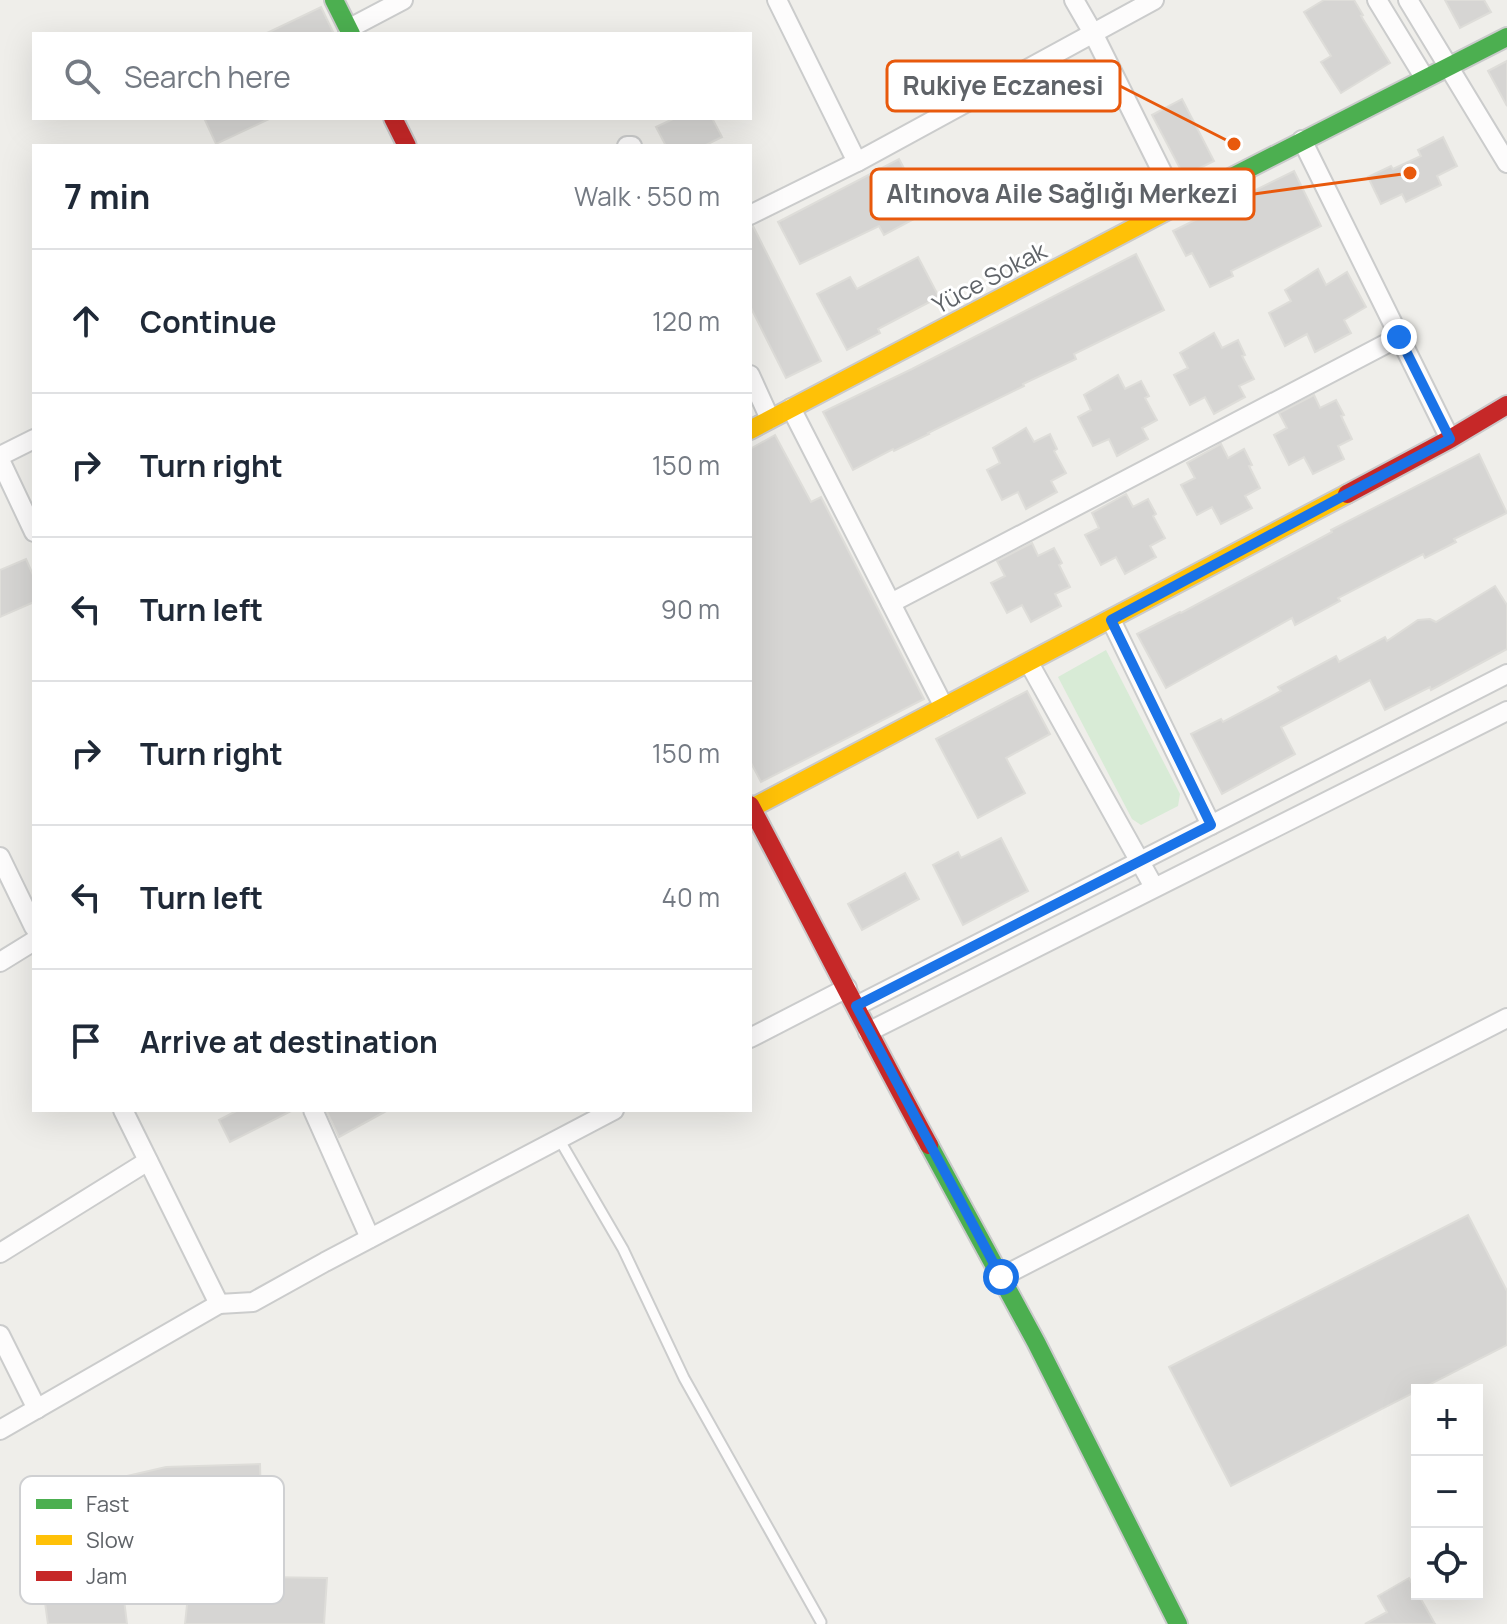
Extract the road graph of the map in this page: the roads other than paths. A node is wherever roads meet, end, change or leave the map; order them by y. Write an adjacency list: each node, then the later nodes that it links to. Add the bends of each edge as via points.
1 (334, 0): 8 (street)
2 (403, 0): 8 (street)
3 (777, 0): 16 (street)
4 (1074, 0): 9 (street)
5 (1154, 0): 9 (street)
6 (1377, 0): 12 (street)
7 (1408, 0): 11 (street)
8 (350, 32)
9 (1093, 33): 16 (street); 18 (street)
10 (1507, 37): 11 (street, Yüce Sokak)
11 (1449, 65): 12 (street, Yüce Sokak); 17 (street)
12 (1424, 77): 14 (street, Yüce Sokak)
13 (394, 120): 15 (street)
14 (1302, 140): 18 (street, Yüce Sokak); 20 (street)
15 (406, 144)
16 (857, 162): 19 (street)
17 (1507, 163)
18 (1178, 204): 23 (street, Yüce Sokak)
19 (752, 214)
20 (1399, 337): 26 (street); 30 (street)
21 (752, 379): 24 (street)
22 (1507, 405): 26 (street)
23 (791, 408): 24 (street, Yüce Sokak); 30 (street)
24 (770, 419): 25 (street, Yüce Sokak)
25 (752, 429)
26 (1450, 439): 31 (street)
27 (32, 440): 28 (street)
28 (0, 458): 29 (street)
29 (32, 528)
30 (891, 603): 34 (street)
31 (1111, 620): 32 (street); 38 (street)
32 (1029, 663): 34 (street); 39 (street)
33 (1507, 674): 38 (street)
34 (944, 707): 36 (street)
35 (1507, 711): 41 (street)
36 (752, 807)
37 (752, 810): 45 (street)
38 (1211, 825): 39 (street)
39 (1140, 861): 41 (street); 46 (street)
40 (2, 867): 42 (street)
41 (1154, 887): 48 (street)
42 (32, 923)
43 (32, 942): 44 (street)
44 (0, 962)
45 (847, 988): 46 (street); 49 (street)
46 (856, 1006): 48 (street)
47 (1507, 1018): 57 (street)
48 (868, 1032): 57 (street)
49 (752, 1037)
50 (124, 1112): 54 (street)
51 (314, 1112): 55 (street)
52 (610, 1112): 53 (street)
53 (559, 1139): 55 (street); 62 (lane, via 623,1249 684,1378)
54 (148, 1161): 56 (street); 58 (street)
55 (370, 1238): 58 (street, via 253,1302)
56 (0, 1253)
57 (1001, 1277): 63 (street)
58 (219, 1304): 60 (street)
59 (0, 1335): 60 (street)
60 (37, 1409): 61 (street)
61 (0, 1430)
62 (821, 1622)
63 (1178, 1624)

